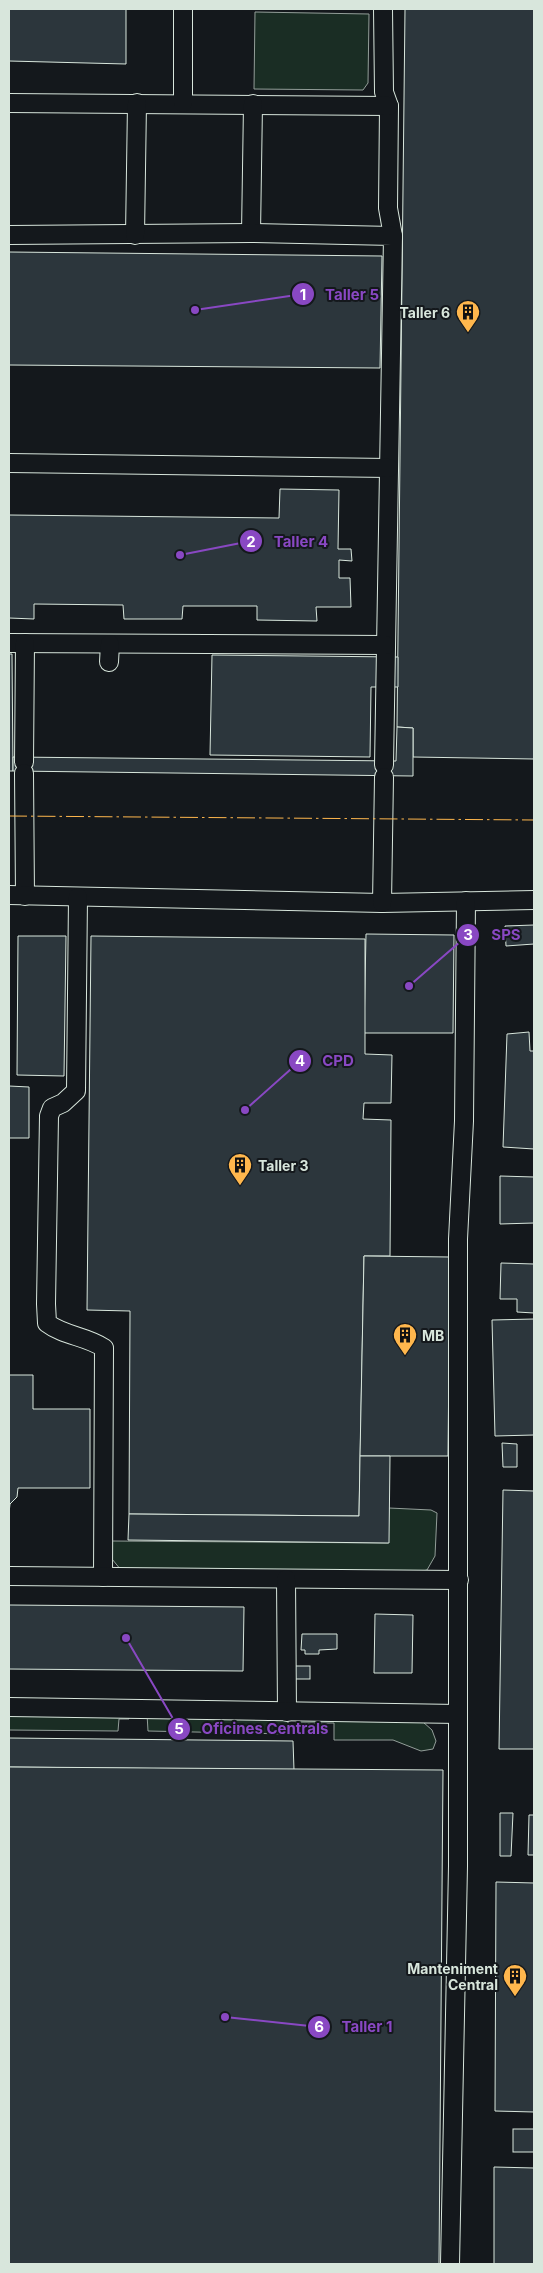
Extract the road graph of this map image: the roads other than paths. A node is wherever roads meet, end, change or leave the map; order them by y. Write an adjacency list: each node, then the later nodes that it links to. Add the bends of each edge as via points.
1 (184, 9): 5 (lane)
2 (383, 9): 7 (lane, via 384,92)
3 (9, 103): 4 (lane)
4 (137, 103): 5 (lane); 10 (lane)
5 (183, 103): 6 (lane)
6 (253, 104): 7 (lane); 8 (lane)
7 (388, 106): 11 (lane, via 388,208)
8 (251, 233): 10 (lane); 11 (lane)
9 (9, 235): 10 (lane)
10 (135, 235)
11 (393, 236): 13 (lane)
12 (9, 462): 13 (lane)
13 (389, 468): 16 (lane)
14 (17, 643): 15 (lane); 18 (lane, via 24,768)
15 (110, 644): 16 (lane); 17 (lane)
16 (386, 645): 22 (lane)
17 (109, 662)
18 (17, 895): 19 (lane)
19 (78, 897): 22 (lane); 24 (lane, via 76,1091 64,1104 52,1108 49,1116 47,1323 57,1331 93,1340 104,1348)
20 (534, 900): 21 (lane)
21 (466, 901): 22 (lane); 26 (lane, via 464,1121 458,1239)
22 (382, 903)
23 (9, 1576): 24 (lane)
24 (103, 1577): 25 (lane)
25 (286, 1579): 26 (lane); 28 (lane)
26 (459, 1580): 29 (lane)
27 (9, 1707): 28 (lane)
28 (287, 1712): 29 (lane)
29 (458, 1714): 30 (lane)
30 (450, 2264)

